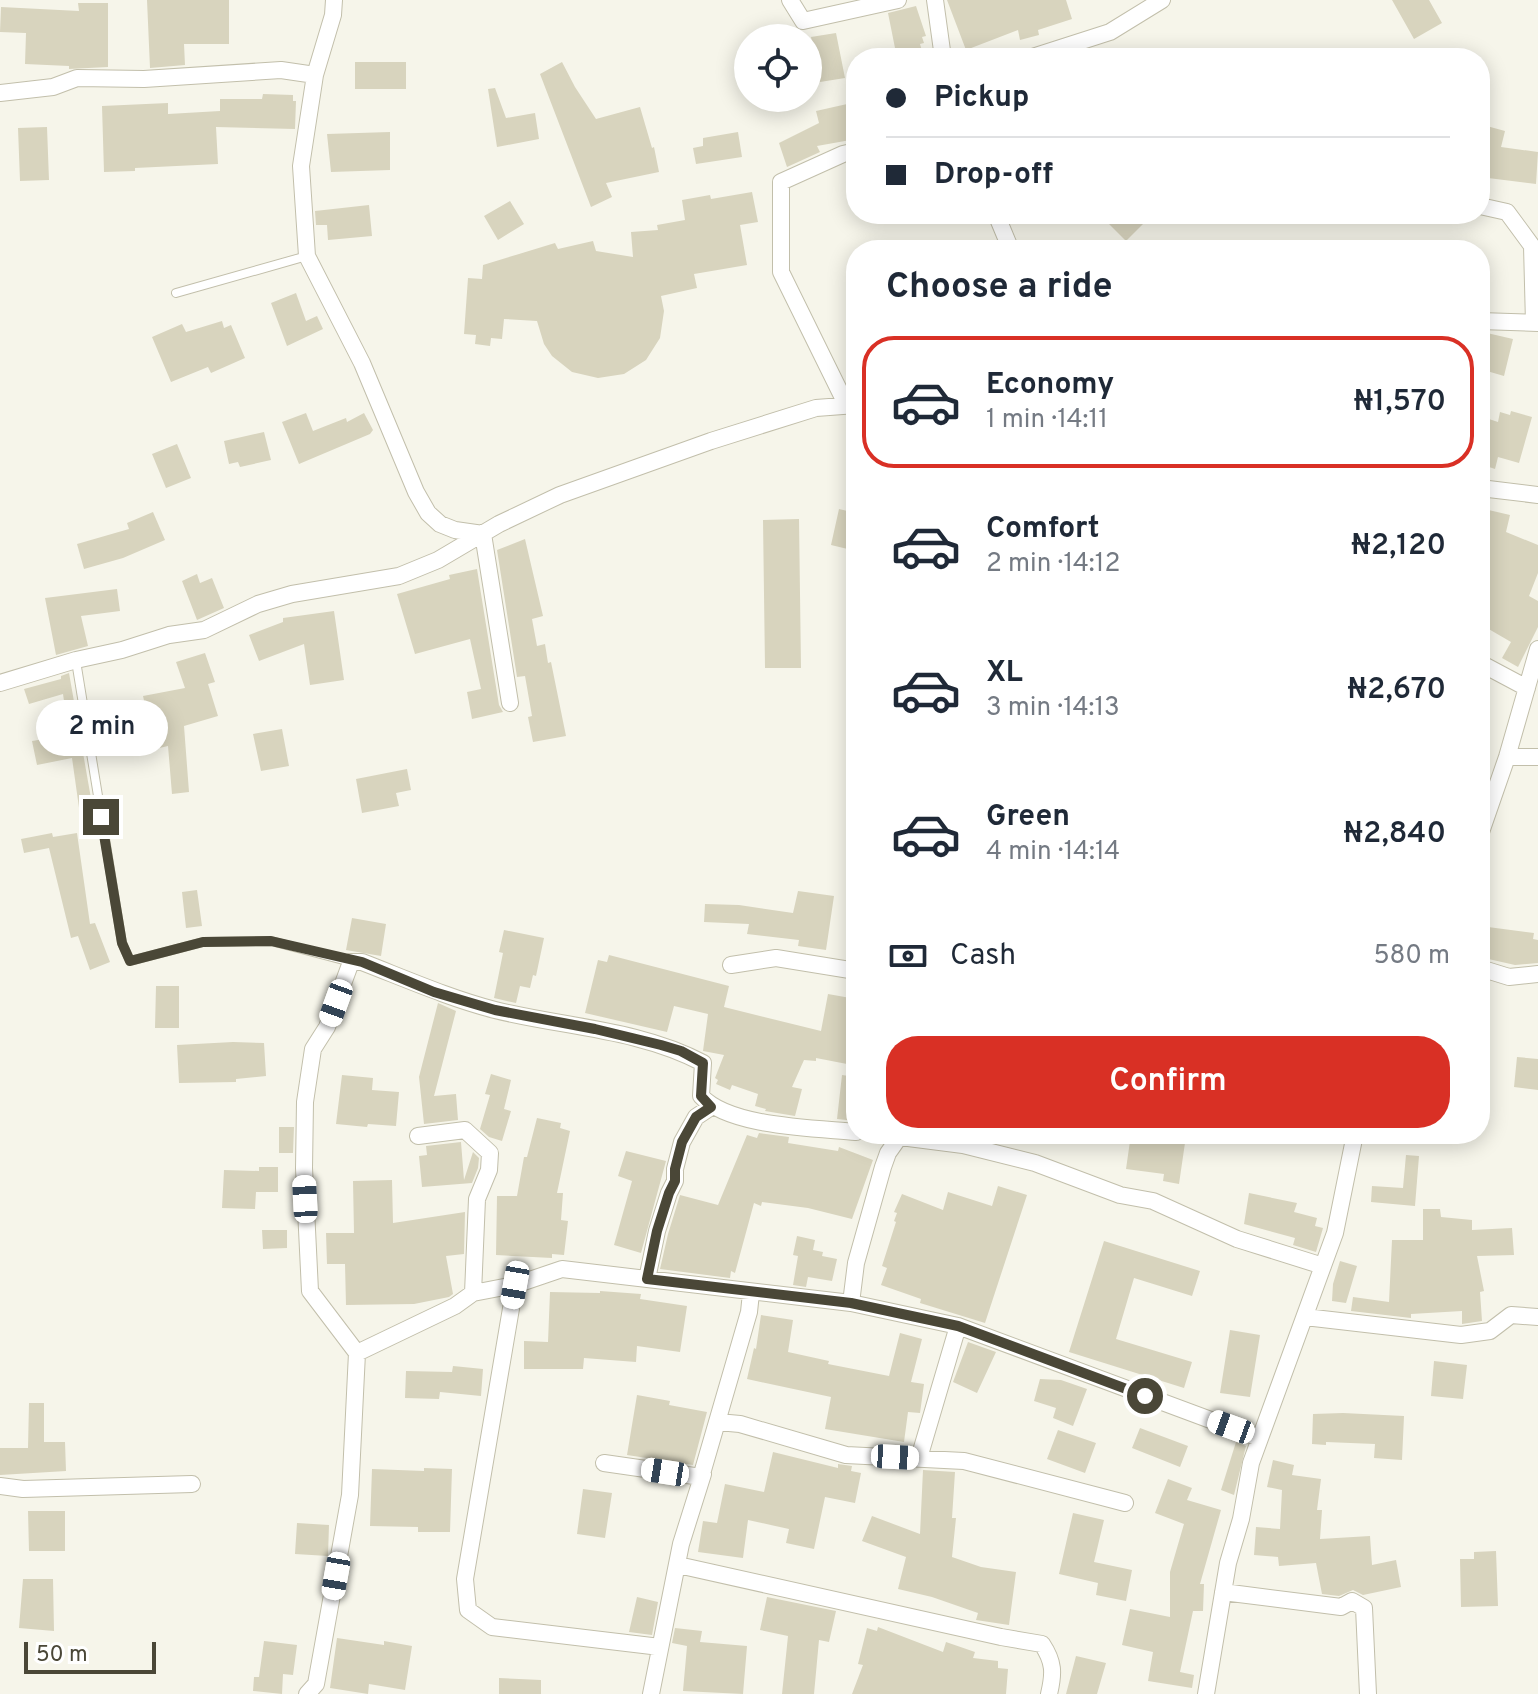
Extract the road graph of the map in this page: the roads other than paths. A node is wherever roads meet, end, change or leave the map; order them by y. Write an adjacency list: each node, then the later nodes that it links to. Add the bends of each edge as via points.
1 (334, 0): 8 (street)
2 (790, 0): 3 (street, via 803,21)
3 (898, 0)
4 (935, 0): 6 (street)
5 (1162, 0): 7 (street, via 1110,32)
6 (942, 48)
7 (1060, 48)
8 (315, 75): 9 (street, via 281,70 77,78 53,87); 12 (street, via 301,166)
9 (0, 93)
10 (846, 153): 16 (street, via 781,182 781,272)
11 (1490, 208): 15 (street, via 1507,212 1532,246)
12 (307, 256): 13 (lane); 20 (street, via 362,363 428,513 455,530)
13 (176, 293)
14 (1490, 321): 15 (street)
15 (1536, 323)
16 (846, 396)
17 (846, 406): 20 (street, via 801,412 711,441 560,495)
18 (1490, 489): 19 (street)
19 (1538, 495)
20 (483, 534): 22 (street, via 399,576 292,594 204,630); 26 (street)
21 (1538, 649): 25 (street)
22 (76, 660): 24 (street); 30 (lane, via 122,943 130,961 203,942 271,941)
23 (1490, 668): 25 (street)
24 (0, 683)
25 (1527, 688): 27 (street)
26 (510, 703)
27 (1507, 757): 28 (street); 29 (street)
28 (1538, 757)
29 (1490, 806)
30 (351, 962): 35 (street, via 495,1010 681,1051 703,1063 701,1096); 50 (street, via 327,1027 313,1049 304,1168 310,1291)
31 (731, 965): 32 (street, via 776,958)
32 (846, 969)
33 (1490, 971): 34 (street, via 1509,977)
34 (1538, 974)
35 (711, 1107): 36 (street, via 767,1124); 42 (street, via 696,1117 682,1142)
36 (846, 1131)
37 (418, 1136): 44 (street, via 465,1130 490,1153 477,1199)
38 (894, 1144): 46 (street, via 856,1263)
39 (976, 1144): 41 (street, via 1120,1195 1153,1201 1237,1239)
40 (1353, 1144): 41 (street)
41 (1323, 1266): 47 (street)
42 (647, 1279): 43 (street, via 562,1269); 45 (street)
43 (515, 1285): 44 (street); 61 (street, via 465,1579 468,1610 492,1627)
44 (473, 1293): 50 (street)
45 (751, 1293): 46 (street); 51 (street)
46 (851, 1303): 49 (street)
47 (1305, 1317): 48 (street, via 1461,1335 1490,1331 1511,1315); 52 (street)
48 (1538, 1317)
49 (958, 1326): 52 (street); 53 (street)
50 (357, 1353): 62 (street, via 350,1495 316,1684)
51 (718, 1422): 53 (street, via 846,1455); 55 (street)
52 (1259, 1438): 60 (street)
53 (919, 1458): 58 (street, via 964,1461)
54 (604, 1463): 55 (street)
55 (703, 1474): 59 (street)
56 (192, 1484): 57 (street)
57 (0, 1486)
58 (1125, 1503)
59 (678, 1565): 61 (street); 64 (street, via 1042,1644 1052,1660)
60 (1223, 1592): 65 (street); 66 (street, via 1341,1607 1352,1601 1364,1608)
61 (660, 1647): 63 (street)
62 (307, 1694)
63 (651, 1694)
64 (1049, 1694)
65 (1206, 1694)
66 (1368, 1694)

